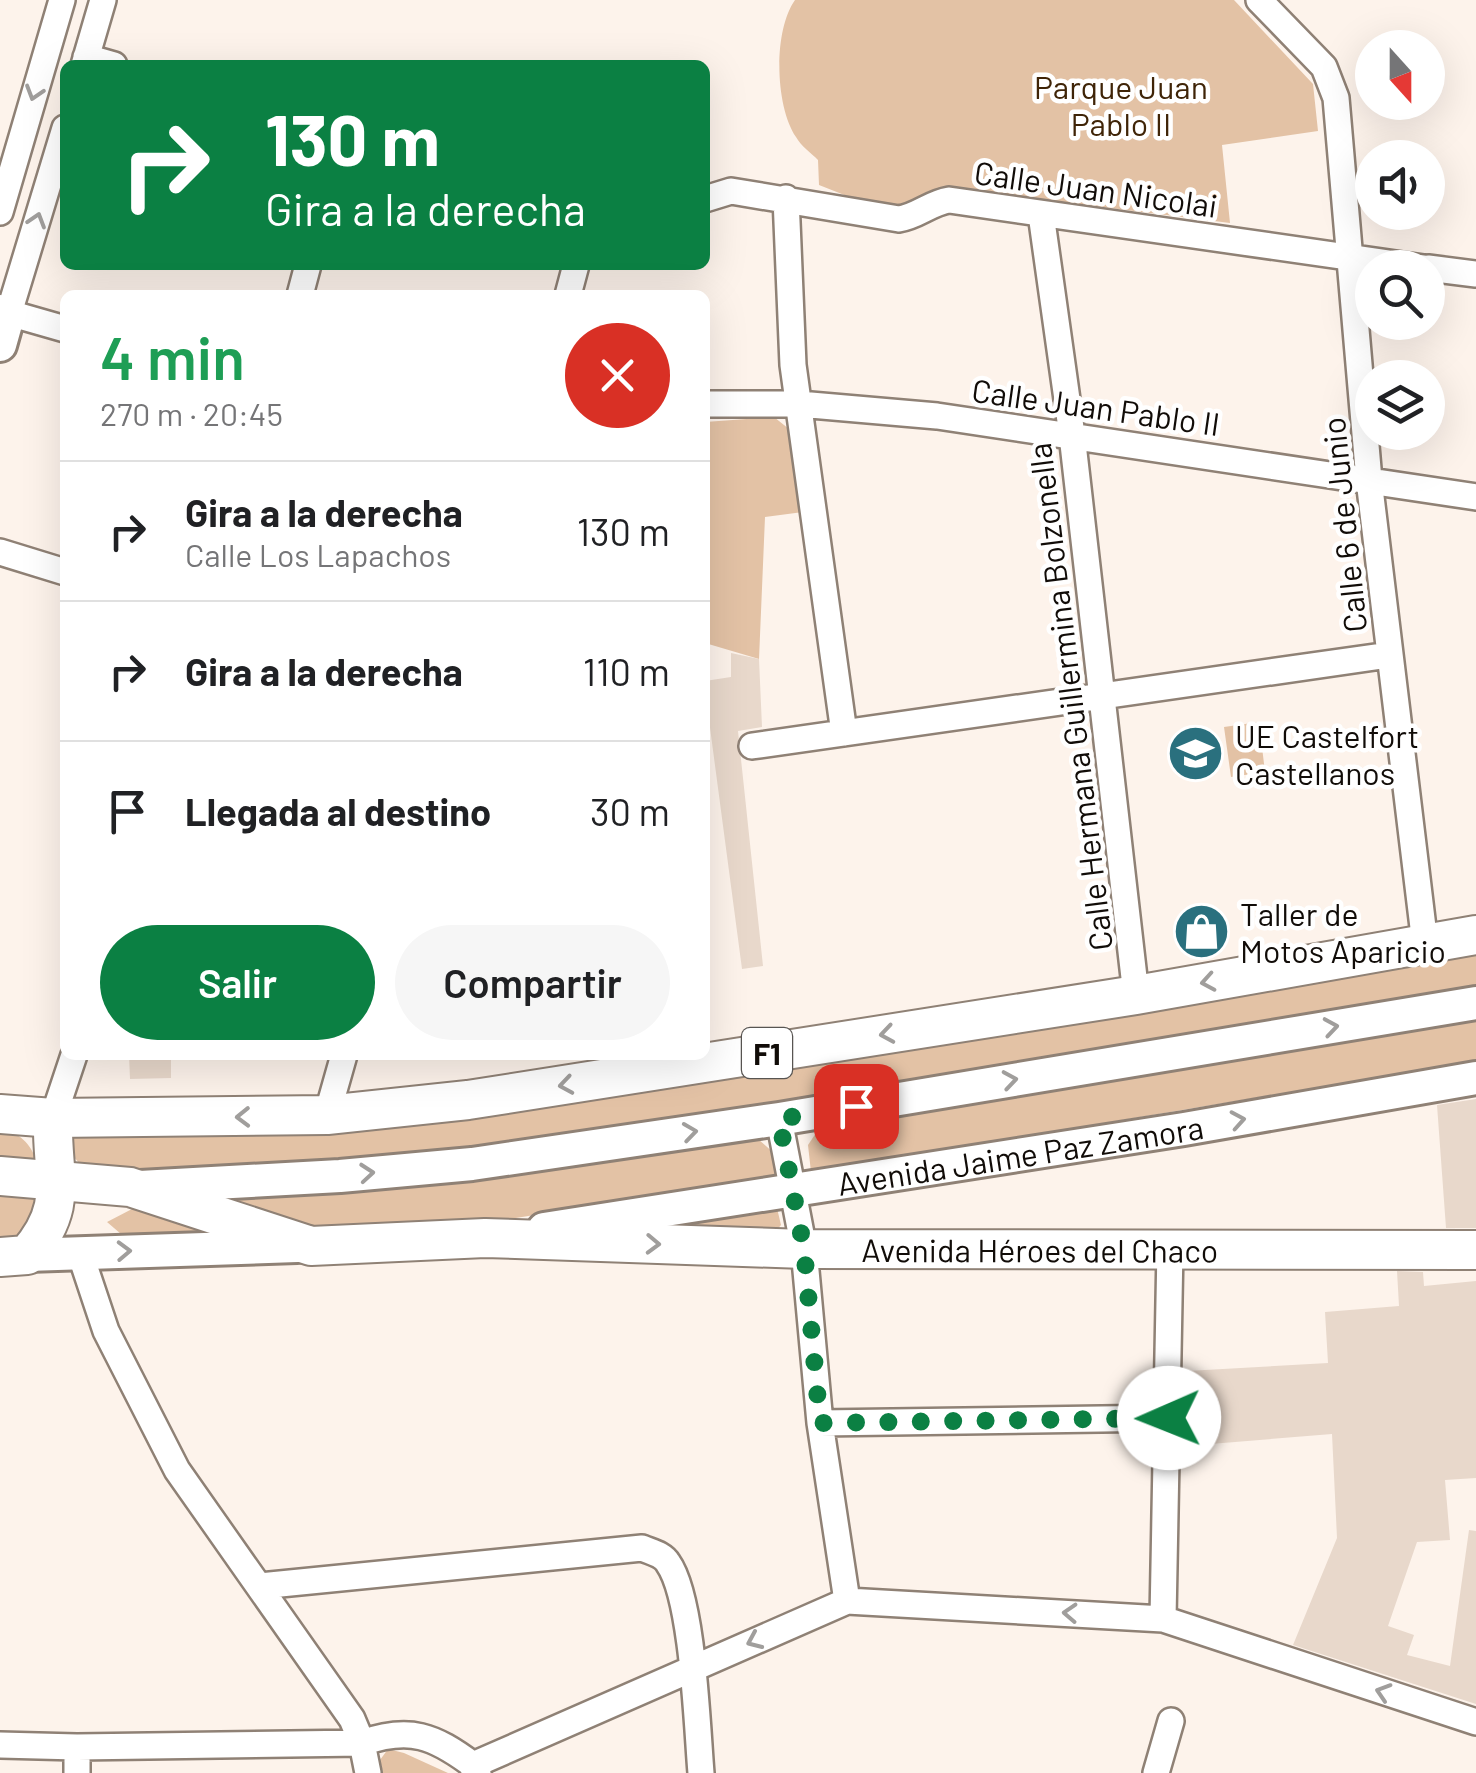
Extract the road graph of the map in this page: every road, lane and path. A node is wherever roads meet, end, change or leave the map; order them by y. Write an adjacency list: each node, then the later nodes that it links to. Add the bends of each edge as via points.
1 (62, 0): 5 (street, one-way to 5)
2 (103, 0): 4 (street)
3 (1259, 0): 11 (street, Calle 6 de Junio, via 1324,68 1336,98)
4 (85, 60)
5 (10, 138): 9 (street)
6 (60, 143): 15 (street, one-way to 6)
7 (710, 198): 8 (street, Calle Juan Nicolai, via 730,192)
8 (786, 198): 10 (street, Calle Juan Nicolai, via 899,219 949,200); 19 (street)
9 (0, 212)
10 (1041, 214): 11 (street, Calle Juan Nicolai); 20 (street, Calle Hermana Guillermina Bolzonella)
11 (1350, 258): 12 (street, Calle Juan Nicolai); 21 (street, Calle 6 de Junio)
12 (1355, 259)
13 (1445, 270): 14 (street, Calle Juan Nicolai)
14 (1476, 274)
15 (5, 312): 16 (street); 17 (main road)
16 (60, 328)
17 (0, 345)
18 (710, 404): 19 (street, Calle Juan Pablo II)
19 (799, 404): 20 (street, Calle Juan Pablo II); 27 (street)
20 (1072, 435): 21 (street, Calle Juan Pablo II); 26 (street, Calle Hermana Guillermina Bolzonella)
21 (1369, 480): 22 (street, Calle Juan Pablo II); 25 (street, Calle 6 de Junio)
22 (1476, 497)
23 (0, 552): 24 (street)
24 (60, 570)
25 (1389, 655): 26 (street); 30 (street, Calle 6 de Junio)
26 (1102, 696): 27 (street); 31 (street, Calle Hermana Guillermina Bolzonella)
27 (844, 733): 28 (street)
28 (752, 746)
29 (1476, 936): 30 (highway, F1)
30 (1425, 944): 31 (highway, F1, one-way to 31)
31 (1136, 995): 37 (highway, F1, one-way to 37, via 468,1100)
32 (1476, 1003): 39 (main road, one-way to 32)
33 (72, 1060): 38 (street)
34 (343, 1060): 37 (street)
35 (1476, 1078): 43 (main road, Avenida Jaime Paz Zamora, one-way to 35)
36 (0, 1114): 38 (highway, F1)
37 (327, 1115): 38 (highway, F1, one-way to 38)
38 (54, 1118): 41 (highway, Avenida Jaime Paz Zamora)
39 (779, 1119): 42 (main road, one-way to 39, via 472,1164); 43 (street)
40 (0, 1176): 41 (highway)
41 (58, 1181): 42 (highway); 50 (highway, Avenida Jaime Paz Zamora, via 45,1234)
42 (130, 1187): 45 (highway)
43 (794, 1192): 44 (main road, Avenida Jaime Paz Zamora); 47 (street)
44 (485, 1238): 45 (highway, Avenida Jaime Paz Zamora); 47 (highway, Avenida Héroes del Chaco, one-way to 47)
45 (311, 1246): 49 (main road, Avenida Jaime Paz Zamora, one-way to 45)
46 (1170, 1248): 47 (highway, Avenida Héroes del Chaco); 48 (highway, Avenida Héroes del Chaco); 51 (street)
47 (804, 1249): 52 (street)
48 (1476, 1250)
49 (80, 1253): 50 (main road, Avenida Jaime Paz Zamora); 53 (street, via 106,1331 177,1470)
50 (13, 1256)
51 (1169, 1418): 52 (street); 55 (street)
52 (820, 1423): 54 (street)
53 (260, 1586): 56 (street, via 642,1548 666,1558 678,1579); 59 (street)
54 (847, 1600): 55 (street, one-way to 54); 56 (street, one-way to 56)
55 (1163, 1619): 58 (street, one-way to 55)
56 (693, 1668): 62 (street); 64 (street)
57 (1171, 1722): 65 (street)
58 (1476, 1722)
59 (362, 1743): 61 (street); 62 (street, via 417,1734 448,1747); 63 (street)
60 (0, 1745): 61 (street)
61 (77, 1760)
62 (475, 1770)
63 (368, 1773)
64 (701, 1773)
65 (1156, 1773)

